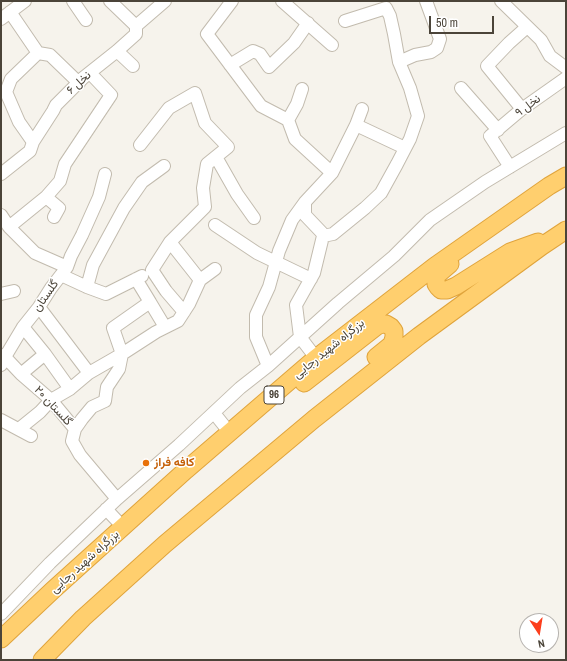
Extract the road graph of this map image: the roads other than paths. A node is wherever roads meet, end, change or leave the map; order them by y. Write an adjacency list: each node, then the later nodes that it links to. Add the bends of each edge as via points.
1 (25, 1): 9 (street)
2 (73, 1): 10 (street)
3 (110, 1): 13 (street)
4 (232, 1): 19 (street, via 206,34)
5 (282, 1): 12 (street)
6 (426, 1): 18 (street, via 440,39 437,48)
7 (501, 1): 14 (street)
8 (158, 3): 13 (street, نخل ۶)
9 (6, 16): 17 (street)
10 (86, 20)
11 (345, 21): 18 (street, via 386,8 390,16)
12 (308, 24): 15 (street); 19 (street, via 294,43 269,67 260,54 253,51)
13 (136, 26): 16 (street, نخل ۶, via 136,34)
14 (527, 27): 21 (street, via 541,40 550,56); 28 (street, via 487,66)
15 (332, 45)
16 (117, 51): 20 (street); 22 (street, نخل ۶)
17 (38, 53): 24 (street, via 50,55); 33 (street, via 11,79 6,92 19,122)
18 (399, 62): 35 (street, via 418,116)
19 (230, 65): 29 (street, via 261,106)
20 (133, 66)
21 (566, 68)
22 (90, 73): 24 (street, نخل ۶); 43 (street, via 111,95 65,164 60,180)
23 (566, 78): 28 (street, نخل ۹)
24 (79, 82): 33 (street, نخل ۶, via 56,105)
25 (461, 88): 31 (street)
26 (302, 89): 29 (street)
27 (362, 109): 30 (street)
28 (522, 109): 31 (street, نخل ۹)
29 (288, 120): 39 (street, via 295,140)
30 (356, 125): 35 (street); 39 (street)
31 (494, 133): 38 (street)
32 (566, 133): 38 (street)
33 (33, 142): 40 (street, نخل ۶, via 30,151)
34 (140, 146): 36 (street, via 169,108 195,93 205,123 228,147)
35 (405, 148): 52 (street, via 381,193 333,234)
36 (216, 156): 47 (street); 53 (street, via 207,164 203,188 205,207)
37 (164, 166): 61 (street, via 142,182 124,208 93,265)
38 (510, 167): 69 (street, via 430,220 394,256)
39 (332, 173): 44 (street)
40 (1, 174)
41 (105, 174): 57 (street, via 99,197)
42 (566, 176): 51 (highway, بزرگراه شهید رجایی / 96)
43 (46, 197): 46 (street, via 59,208); 49 (street)
44 (305, 202): 52 (street, via 305,215); 54 (street, via 292,220)
45 (1, 215): 49 (street)
46 (54, 217)
47 (254, 218)
48 (215, 225): 54 (street)
49 (9, 227): 57 (street, via 35,252)
50 (563, 232): 51 (highway, via 510,252 456,286 441,290 436,284 436,276); 78 (highway, via 419,336)
51 (481, 233): 72 (highway, بزرگراه شهید رجایی / 96, via 434,266)
52 (325, 236): 59 (street)
53 (170, 242): 56 (street); 60 (street)
54 (276, 263): 59 (street); 74 (street, via 256,315 256,337)
55 (215, 269): 60 (street)
56 (152, 270): 58 (street, گلستان); 66 (street)
57 (64, 271): 61 (street, گلستان); 65 (street, گلستان)
58 (136, 279): 61 (street, گلستان, via 106,294); 64 (street)
59 (311, 279): 69 (street, via 296,305)
60 (200, 280): 66 (street)
61 (87, 287)
62 (14, 291): 63 (street)
63 (1, 294)
64 (150, 302): 68 (street); 71 (street, via 113,328)
65 (39, 308): 67 (street, گلستان); 75 (street)
66 (184, 312): 68 (street, via 178,321)
67 (23, 327): 70 (street); 73 (street, گلستان)
68 (165, 328): 71 (street)
69 (300, 337): 72 (street); 74 (street)
70 (45, 354): 76 (street); 77 (street)
71 (122, 354): 75 (street); 84 (street, via 119,369 107,387 105,401 92,407)
72 (316, 358): 80 (highway, بزرگراه شهید رجایی / 96)
73 (2, 359): 76 (street, گلستان ۲۰)
74 (268, 366): 81 (street)
75 (89, 373): 77 (street)
76 (21, 374): 79 (street, گلستان ۲۰)
77 (70, 389): 79 (street)
78 (347, 393): 80 (highway, via 356,374 392,344 394,331 386,324 377,326 289,394); 92 (highway, via 165,544)
79 (51, 400): 83 (street); 84 (street, گلستان ۲۰)
80 (258, 409): 85 (highway, بزرگراه شهید رجایی / 96)
81 (214, 413): 85 (street); 87 (street)
82 (1, 420): 83 (street)
83 (19, 429): 86 (street)
84 (75, 429): 87 (street, گلستان ۲۰, via 72,441 80,455)
85 (230, 433): 89 (highway, بزرگراه شهید رجایی / 96)
86 (31, 436)
87 (117, 499): 88 (street)
88 (106, 509): 89 (street); 90 (street)
89 (123, 527): 91 (highway, بزرگراه شهید رجایی / 96)
90 (1, 614)
91 (1, 639)
92 (42, 660)

